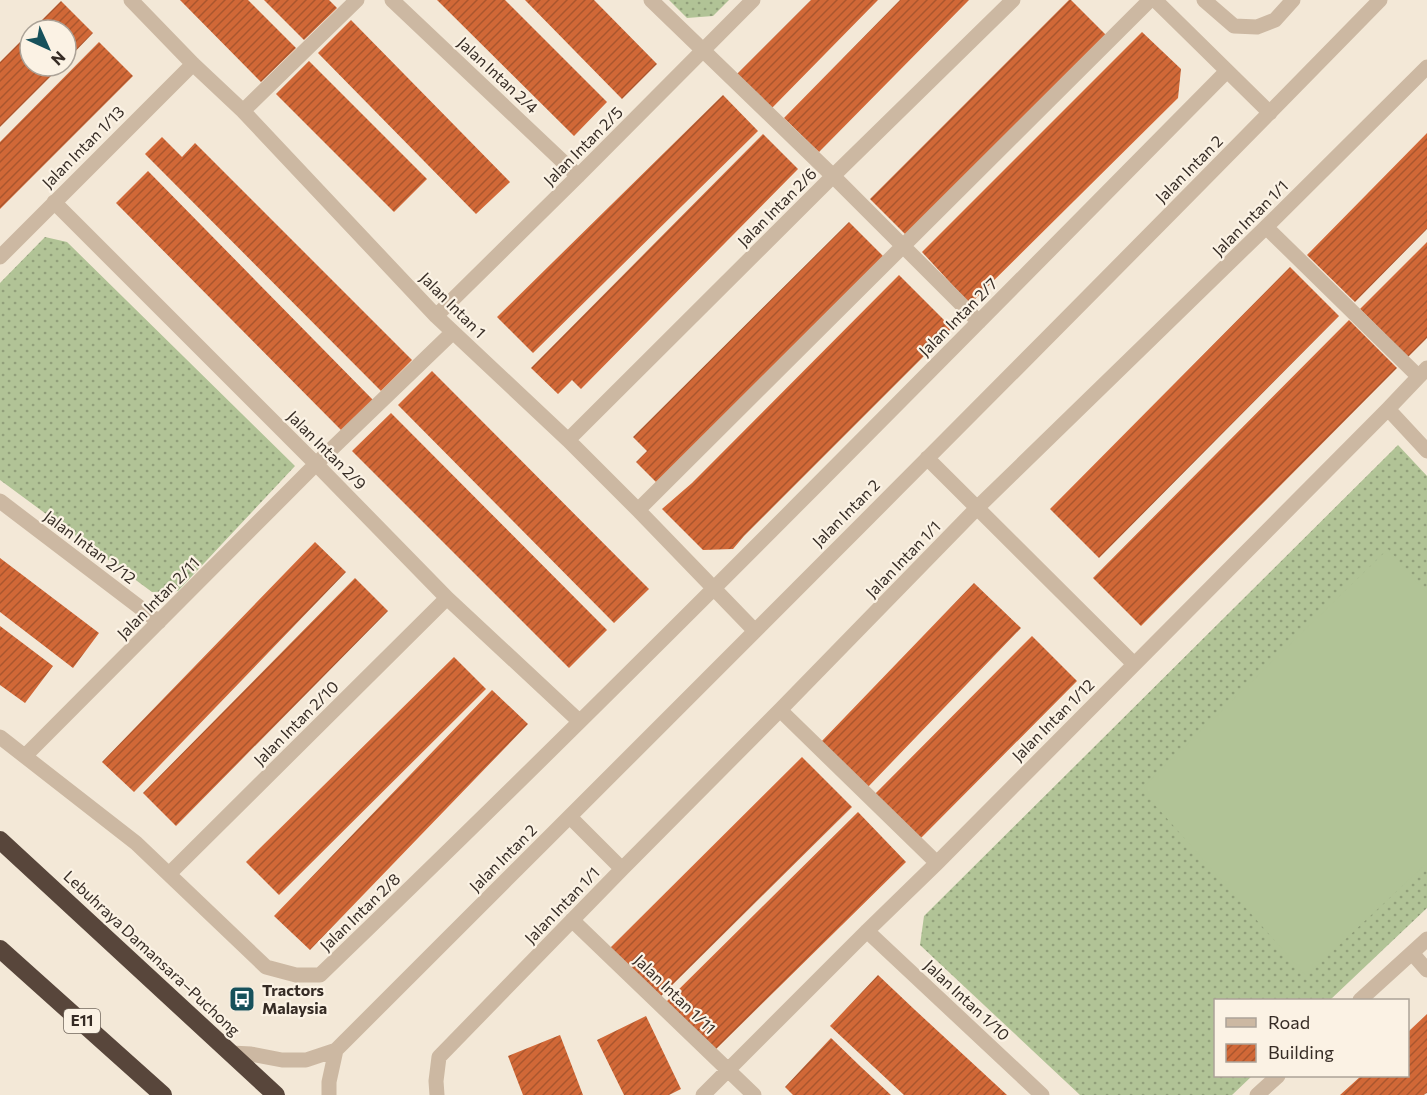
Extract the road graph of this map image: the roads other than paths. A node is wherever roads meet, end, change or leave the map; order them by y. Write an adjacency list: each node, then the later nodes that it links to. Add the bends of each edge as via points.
1 (131, 0): 13 (street, Jalan Intan 1)
2 (357, 0): 16 (street)
3 (392, 0): 18 (street, Jalan Intan 2/4)
4 (651, 0): 12 (street)
5 (753, 0): 12 (street, Jalan Intan 2/5)
6 (1013, 0): 19 (street, Jalan Intan 2/6)
7 (1150, 0): 24 (street)
8 (1155, 0): 15 (street)
9 (1204, 0): 10 (street, via 1234,26 1257,27 1275,20)
10 (1293, 0)
11 (1380, 0): 17 (street, Jalan Intan 2)
12 (704, 51): 18 (street, Jalan Intan 2/5); 19 (street)
13 (193, 64): 16 (street, Jalan Intan 1); 20 (street, Jalan Intan 1/13)
14 (1427, 67): 21 (street, Jalan Intan 1/1)
15 (1227, 71): 17 (street); 27 (street, Jalan Intan 2/7)
16 (243, 111): 26 (street, Jalan Intan 1)
17 (1270, 113): 33 (street, Jalan Intan 2)
18 (578, 176): 26 (street, Jalan Intan 2/5)
19 (833, 176): 24 (street); 31 (street, Jalan Intan 2/6)
20 (54, 202): 23 (street, Jalan Intan 1/13); 34 (street, Jalan Intan 2/9)
21 (1266, 227): 29 (street); 36 (street, Jalan Intan 1/1)
22 (0, 234): 23 (street)
23 (11, 245): 25 (street, Jalan Intan 1/13)
24 (903, 246): 27 (street); 37 (street)
25 (0, 257)
26 (436, 316): 28 (street, Jalan Intan 1)
27 (979, 322): 38 (street, Jalan Intan 2/7)
28 (453, 332): 31 (street, Jalan Intan 1); 34 (street, Jalan Intan 2/11)
29 (1423, 372): 30 (street, Jalan Intan 1/12)
30 (1388, 409): 32 (street); 42 (street, Jalan Intan 1/12)
31 (568, 440): 37 (street, Jalan Intan 1)
32 (1427, 451)
33 (927, 459): 36 (street); 41 (street, Jalan Intan 2)
34 (316, 464): 39 (street, Jalan Intan 2/9); 40 (street, Jalan Intan 2/11)
35 (0, 501): 40 (street, Jalan Intan 2/12)
36 (978, 508): 42 (street); 43 (street, Jalan Intan 1/1)
37 (638, 510): 38 (street, Jalan Intan 1)
38 (714, 588): 41 (street, Jalan Intan 1); 44 (street, Jalan Intan 2/8)
39 (447, 598): 44 (street, Jalan Intan 2/9); 51 (street, Jalan Intan 2/10)
40 (159, 622): 46 (street, Jalan Intan 2/11)
41 (754, 631): 47 (street, Jalan Intan 2)
42 (1134, 664): 49 (street, Jalan Intan 1/12)
43 (780, 710): 49 (street); 50 (street, Jalan Intan 1/1)
44 (579, 722): 51 (street, Jalan Intan 2/8, via 320,975 296,975 266,967)
45 (0, 737): 46 (street, Jalan Intan 2/8)
46 (25, 756): 51 (street, Jalan Intan 2/8)
47 (570, 817): 50 (street); 59 (street, Jalan Intan 2)
48 (0, 840): 60 (highway, Lebuhraya Damansara–Puchong)
49 (937, 863): 53 (street, Jalan Intan 1/12)
50 (622, 868): 52 (street, Jalan Intan 1/1)
51 (170, 873)
52 (572, 920): 61 (street, Jalan Intan 1/11); 66 (street, Jalan Intan 1/1, via 439,1057)
53 (867, 931): 61 (street, Jalan Intan 1/12); 69 (street, Jalan Intan 1/10)
54 (1427, 939): 56 (street)
55 (0, 949): 63 (highway, E11)
56 (1412, 954): 57 (street); 58 (street)
57 (1427, 970)
58 (1361, 999)
59 (336, 1050): 60 (street, Jalan Intan 2, via 306,1060); 65 (street)
60 (231, 1053): 64 (highway, Lebuhraya Damansara–Puchong)
61 (728, 1070): 67 (street, Jalan Intan 1/12); 68 (street, Jalan Intan 1/11)
62 (1277, 1077): 70 (street)
63 (163, 1095)
64 (276, 1095)
65 (329, 1095)
66 (436, 1095)
67 (703, 1095)
68 (754, 1095)
69 (1042, 1095)
70 (1257, 1095)

